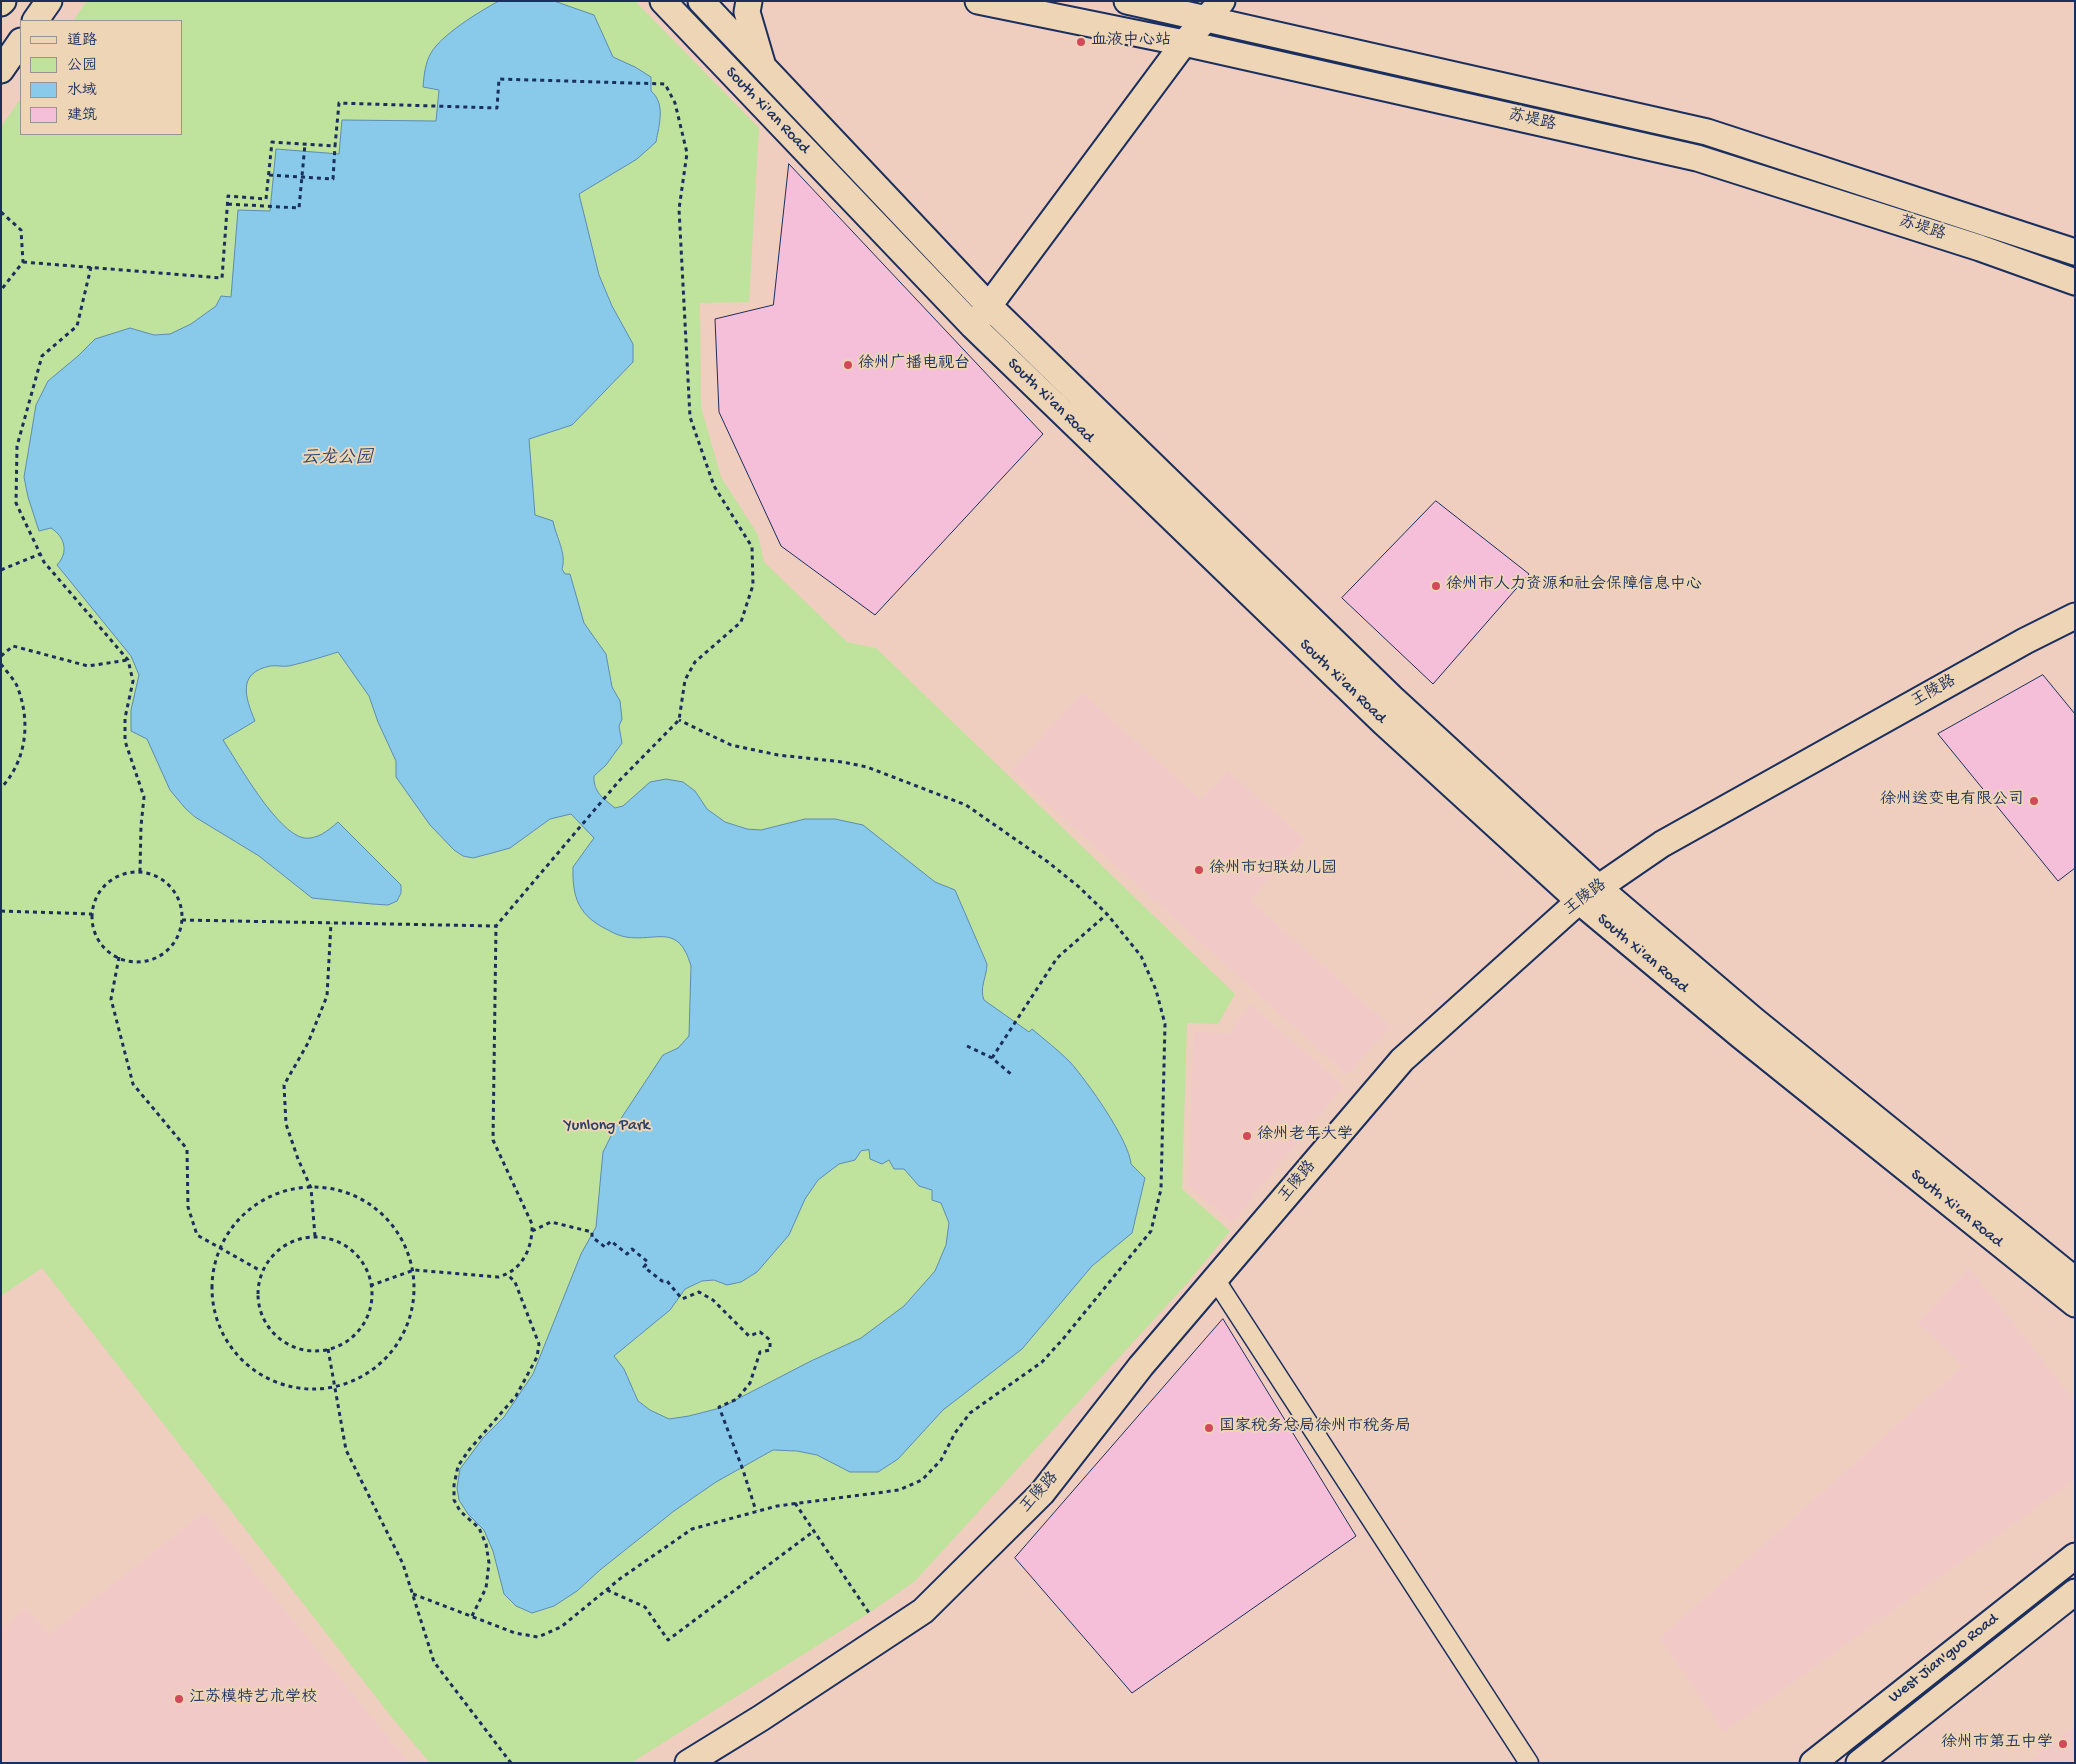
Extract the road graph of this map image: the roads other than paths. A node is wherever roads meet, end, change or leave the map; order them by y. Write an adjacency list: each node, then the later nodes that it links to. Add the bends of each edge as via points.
1 (49, 1): 8 (main road)
2 (663, 1): 16 (main road, South Xi'an Road)
3 (701, 1): 11 (main road, South Xi'an Road)
4 (749, 1): 11 (main road, via 747,12)
5 (978, 1): 10 (main road, 苏堤路)
6 (1128, 1): 7 (main road, 苏堤路)
7 (1214, 10): 10 (main road); 13 (main road, 苏堤路, via 1707,132)
8 (36, 20)
9 (20, 42): 12 (main road)
10 (1184, 43): 14 (main road, 苏堤路, via 1697,158 1980,248); 15 (main road)
11 (763, 68): 15 (main road, South Xi'an Road)
12 (1, 70)
13 (2075, 252)
14 (2075, 282)
15 (989, 306): 16 (main road); 18 (main road, South Xi'an Road)
16 (973, 326): 18 (main road, South Xi'an Road, via 1376,715)
17 (2075, 616): 18 (main road, 王陵路, via 1662,844)
18 (1589, 894): 19 (main road, 王陵路, via 1402,1060); 20 (main road, South Xi'an Road, via 1755,1021); 21 (main road, South Xi'an Road, via 1741,1036)
19 (1215, 1279): 24 (main road, 王陵路, via 1141,1366 1042,1493 923,1611); 25 (street)
20 (2075, 1280)
21 (2075, 1304)
22 (2075, 1556): 26 (main road, West Jian'guo Road)
23 (2075, 1592): 27 (main road, West Jian'guo Road)
24 (688, 1763)
25 (1529, 1763)
26 (1813, 1763)
27 (1859, 1763)

